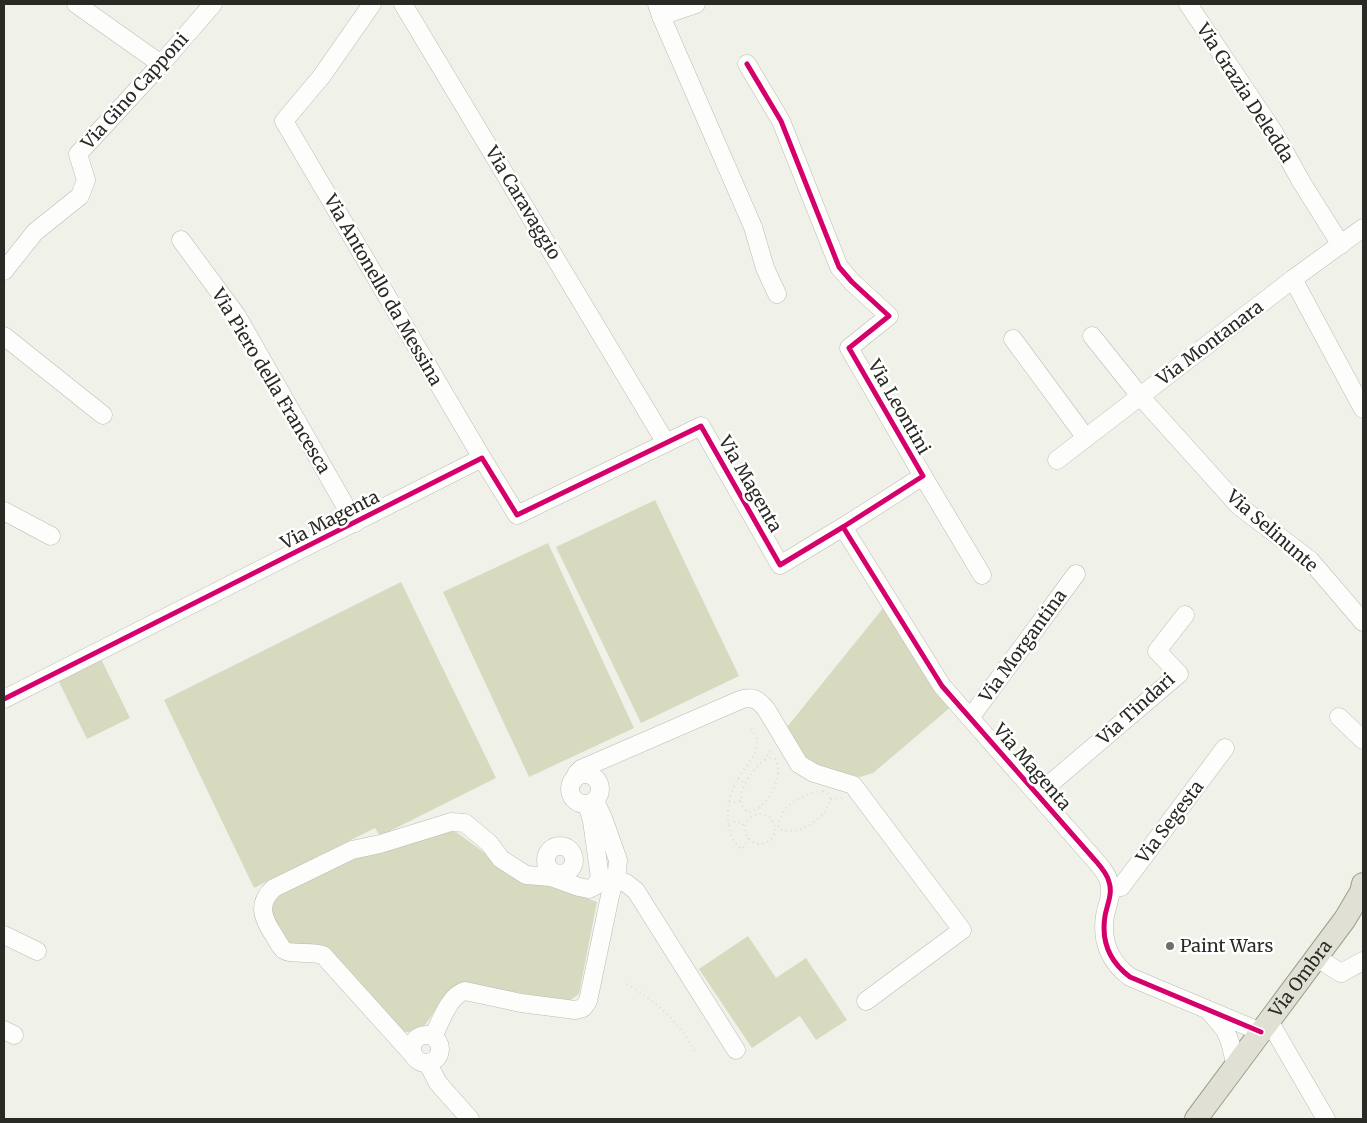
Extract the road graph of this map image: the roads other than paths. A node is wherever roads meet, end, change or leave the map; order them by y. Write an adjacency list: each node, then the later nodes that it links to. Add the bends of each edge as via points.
1 (76, 4): 8 (street)
2 (213, 4): 8 (street, Via Gino Capponi)
3 (372, 4): 24 (street, Via Antonello da Messina, via 321,77 284,121)
4 (404, 4): 23 (street, Via Caravaggio)
5 (696, 4): 7 (street)
6 (1188, 4): 12 (street, Via Grazia Deledda, via 1274,132)
7 (659, 10): 15 (street, via 753,226 765,268)
8 (160, 64): 13 (street, Via Gino Capponi, via 78,154 86,180 80,196 35,232)
9 (747, 64): 26 (street, Via Leontini, via 781,122 839,267 889,316 849,348)
10 (1363, 228): 12 (street, Via Montanara)
11 (181, 240): 28 (street, Via Piero della Francesca, via 237,316)
12 (1341, 245): 14 (street, Via Montanara)
13 (4, 271)
14 (1293, 279): 19 (street, Via Montanara); 20 (street)
15 (777, 294)
16 (4, 336): 21 (street)
17 (1092, 336): 19 (street, Via Selinunte)
18 (1013, 339): 22 (street)
19 (1140, 396): 22 (street, Via Montanara); 34 (street, Via Selinunte, via 1239,506 1310,560)
20 (1363, 410)
21 (103, 415)
22 (1086, 438): 25 (street, Via Montanara)
23 (666, 442): 24 (street, Via Magenta, via 517,515); 29 (street, Via Magenta, via 701,426 780,565)
24 (482, 458): 28 (street, Via Magenta)
25 (1058, 460)
26 (923, 476): 29 (street, Via Leontini); 31 (street)
27 (4, 511): 30 (street)
28 (355, 523): 35 (street, Via Magenta)
29 (843, 528): 37 (street, Via Magenta, via 942,686)
30 (51, 536)
31 (982, 574)
32 (1076, 574): 37 (street, Via Morgantina)
33 (1186, 616): 42 (street, Via Tindari, via 1158,651 1179,674)
34 (1363, 622)
35 (4, 699)
36 (1339, 717): 38 (street)
37 (970, 718): 42 (street, Via Magenta)
38 (1363, 740)
39 (638, 745): 41 (street, via 581,769); 43 (street, via 612,764); 51 (street, via 740,700 754,698 766,709 799,764 814,773 853,785 962,930)
40 (1225, 748): 46 (street, Via Segesta, via 1121,887)
41 (574, 780): 43 (street, via 570,788 578,802); 43 (street, via 581,775 595,778 599,782)
42 (1038, 794): 46 (street, Via Magenta, via 1100,866 1110,881)
43 (594, 798): 44 (street, via 618,860); 54 (street, via 592,821 600,878 589,889 579,888 553,875 526,875 501,859 489,843 465,823 452,822 352,850 266,895 263,917 283,950 323,955)
44 (615, 879): 55 (street, via 588,1001 583,1008 575,1010 521,1003 465,991 453,998); 56 (street, via 636,891)
45 (1363, 884): 49 (main road, Via Ombra, via 1345,919)
46 (1110, 888): 52 (street, via 1104,931 1108,951 1121,971)
47 (4, 935): 48 (street)
48 (37, 951)
49 (1317, 958): 50 (street, via 1341,973); 53 (main road, Via Ombra)
50 (1363, 961)
51 (866, 1001)
52 (1208, 1009): 53 (street); 58 (street, via 1225,1030)
53 (1265, 1026): 58 (main road, Via Ombra); 61 (street)
54 (388, 1029): 55 (street, via 404,1036); 57 (street)
55 (426, 1037): 57 (street, via 415,1040 412,1046 412,1051); 57 (street, via 439,1042 441,1051 436,1060)
56 (736, 1050)
57 (421, 1060): 59 (street)
58 (1236, 1066): 60 (main road, Via Ombra)
59 (470, 1119)
60 (1196, 1119)
61 (1326, 1119)

